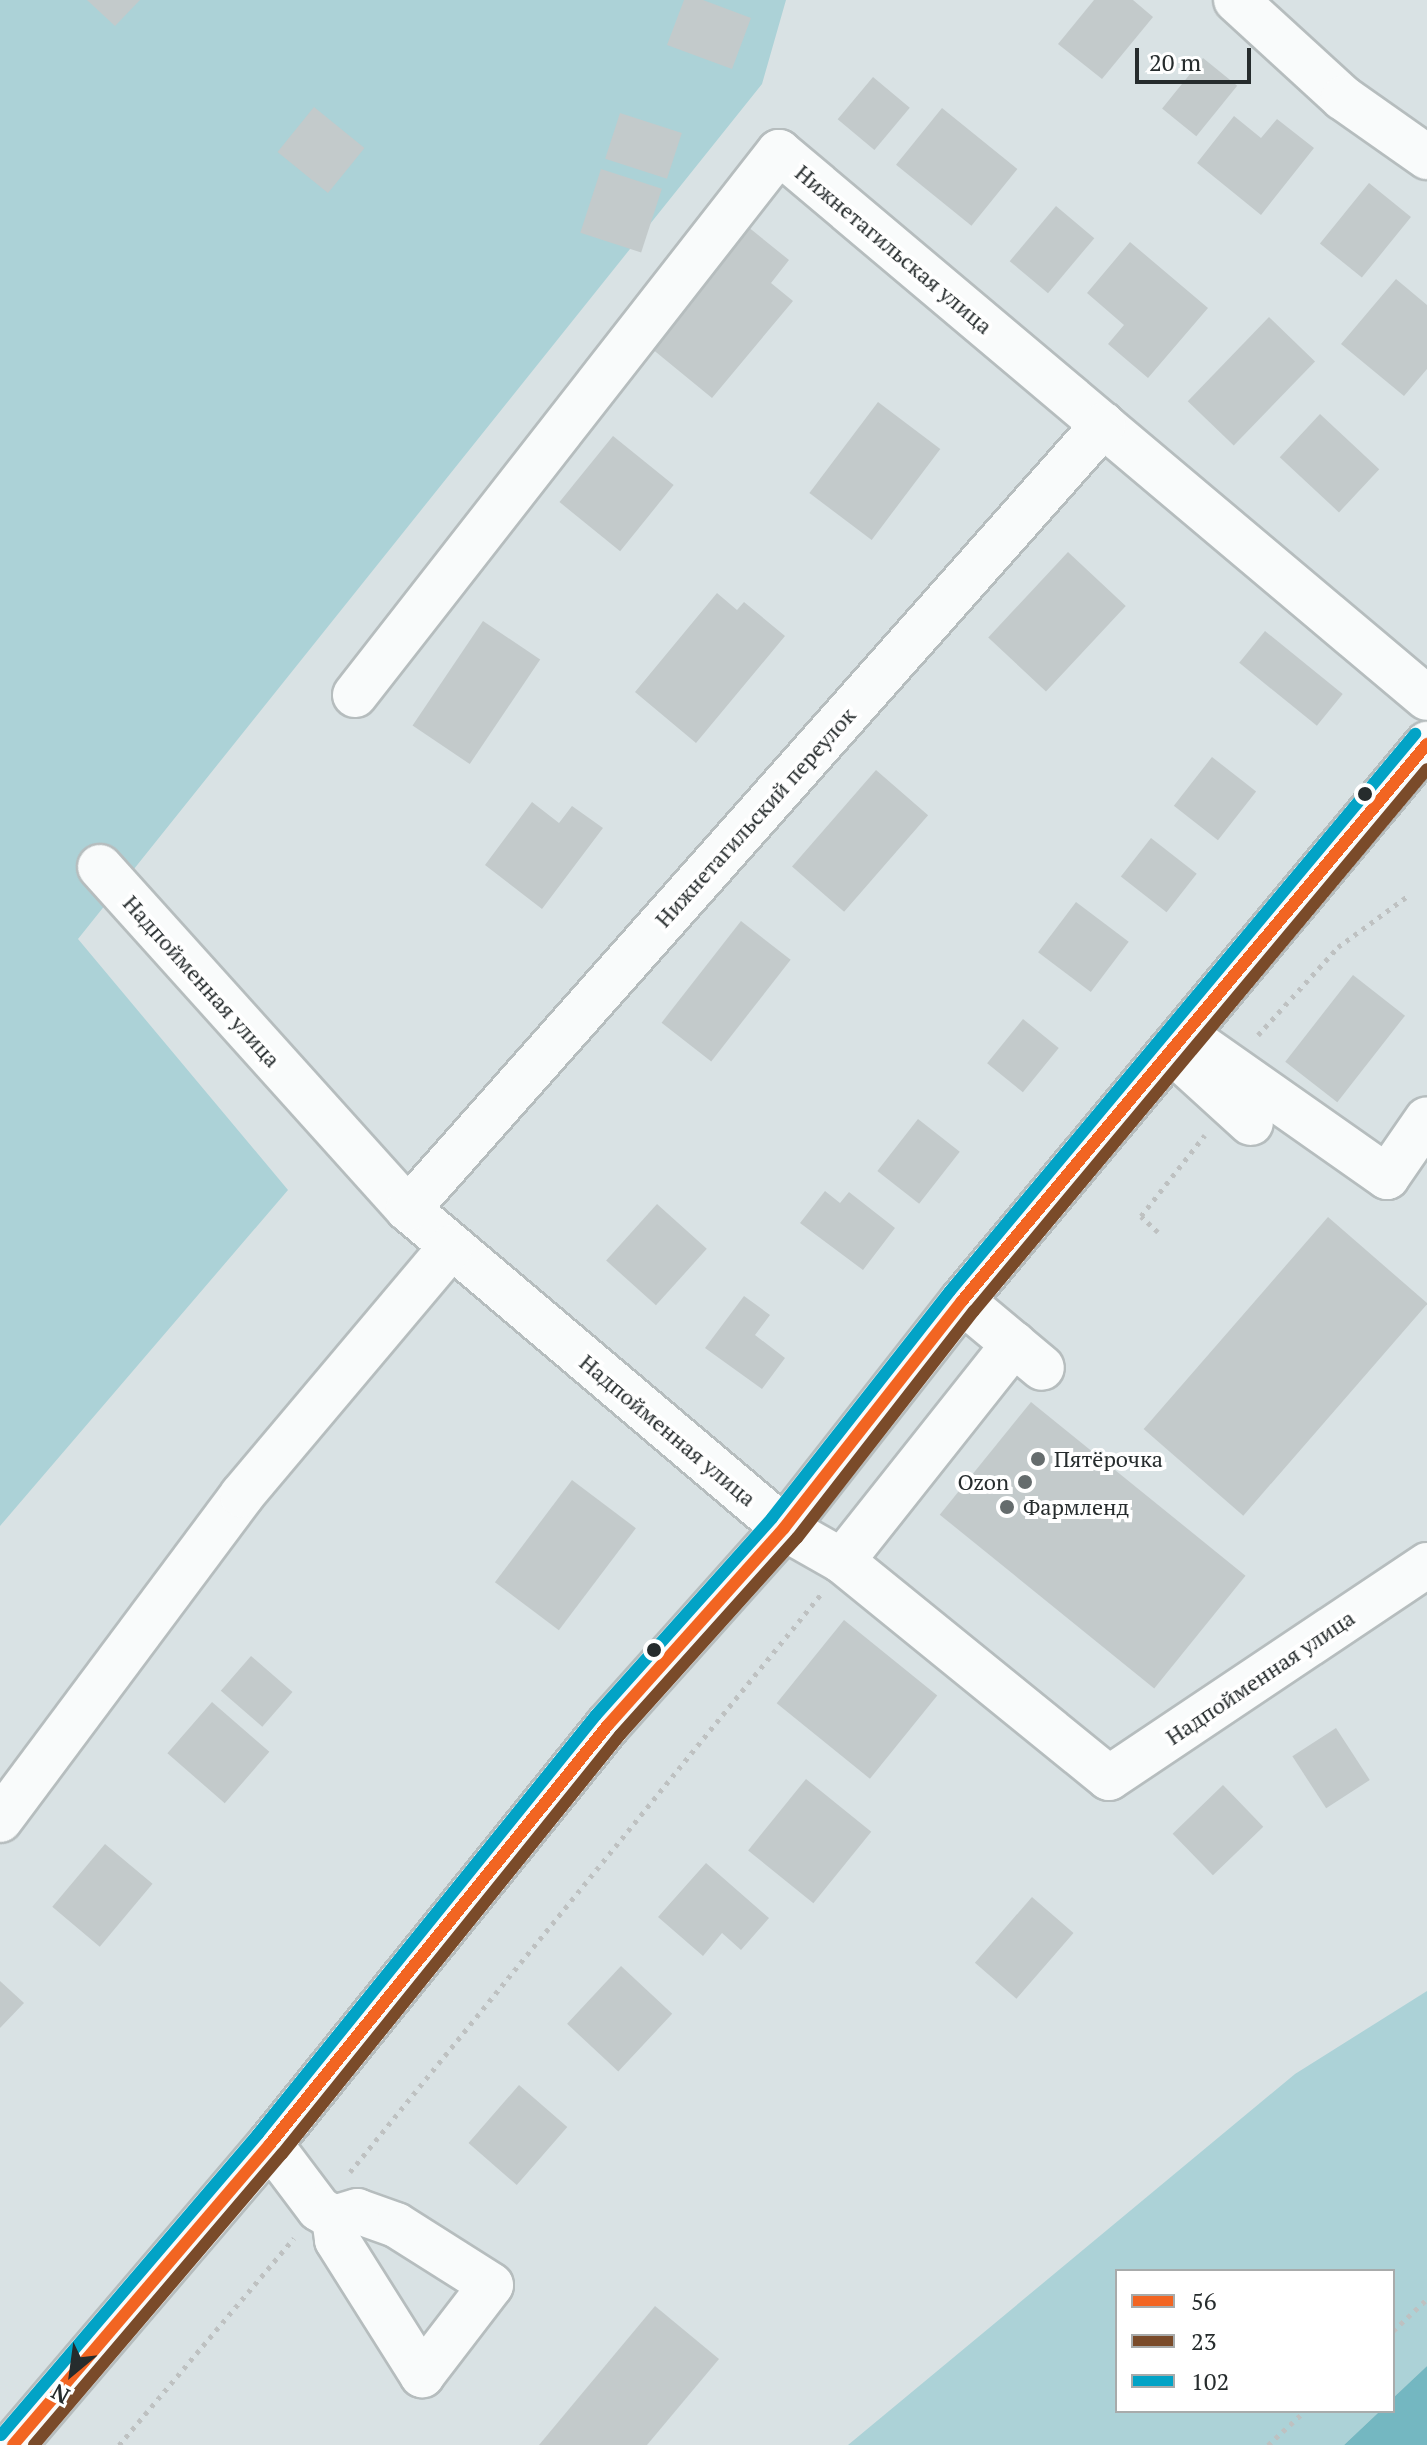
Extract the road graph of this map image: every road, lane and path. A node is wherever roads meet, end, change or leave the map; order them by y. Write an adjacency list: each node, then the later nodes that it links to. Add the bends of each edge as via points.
1 (1236, 0): 2 (street, via 1343,98)
2 (1427, 157)
3 (1103, 425): 4 (street, Нижнетагильская улица, via 779,152); 5 (street, Нижнетагильская улица); 11 (street, Нижнетагильский переулок)
4 (355, 695)
5 (1427, 698)
6 (1427, 744): 8 (street)
7 (100, 867): 11 (street, Надпойменная улица)
8 (1178, 1043): 9 (street, via 1387,1177); 10 (street); 15 (street)
9 (1427, 1119)
10 (1251, 1123)
11 (408, 1209): 14 (street, Надпойменная улица)
12 (1141, 1216): 13 (path)
13 (1158, 1232)
14 (451, 1247): 16 (street, Надпойменная улица); 19 (street, via 242,1495)
15 (962, 1301): 16 (street); 17 (street, via 1028,1356)
16 (784, 1528): 17 (street, Надпойменная улица); 20 (street, via 608,1725)
17 (842, 1561): 18 (street, Надпойменная улица, via 1109,1778); 21 (path, via 840,1571)
18 (1427, 1565)
19 (0, 1820)
20 (270, 2144): 21 (street); 25 (street)
21 (326, 2213): 26 (path)
22 (1427, 2299): 23 (path)
23 (1395, 2329)
24 (1303, 2413): 27 (path)
25 (13, 2445)
26 (119, 2445)
27 (1268, 2445)

